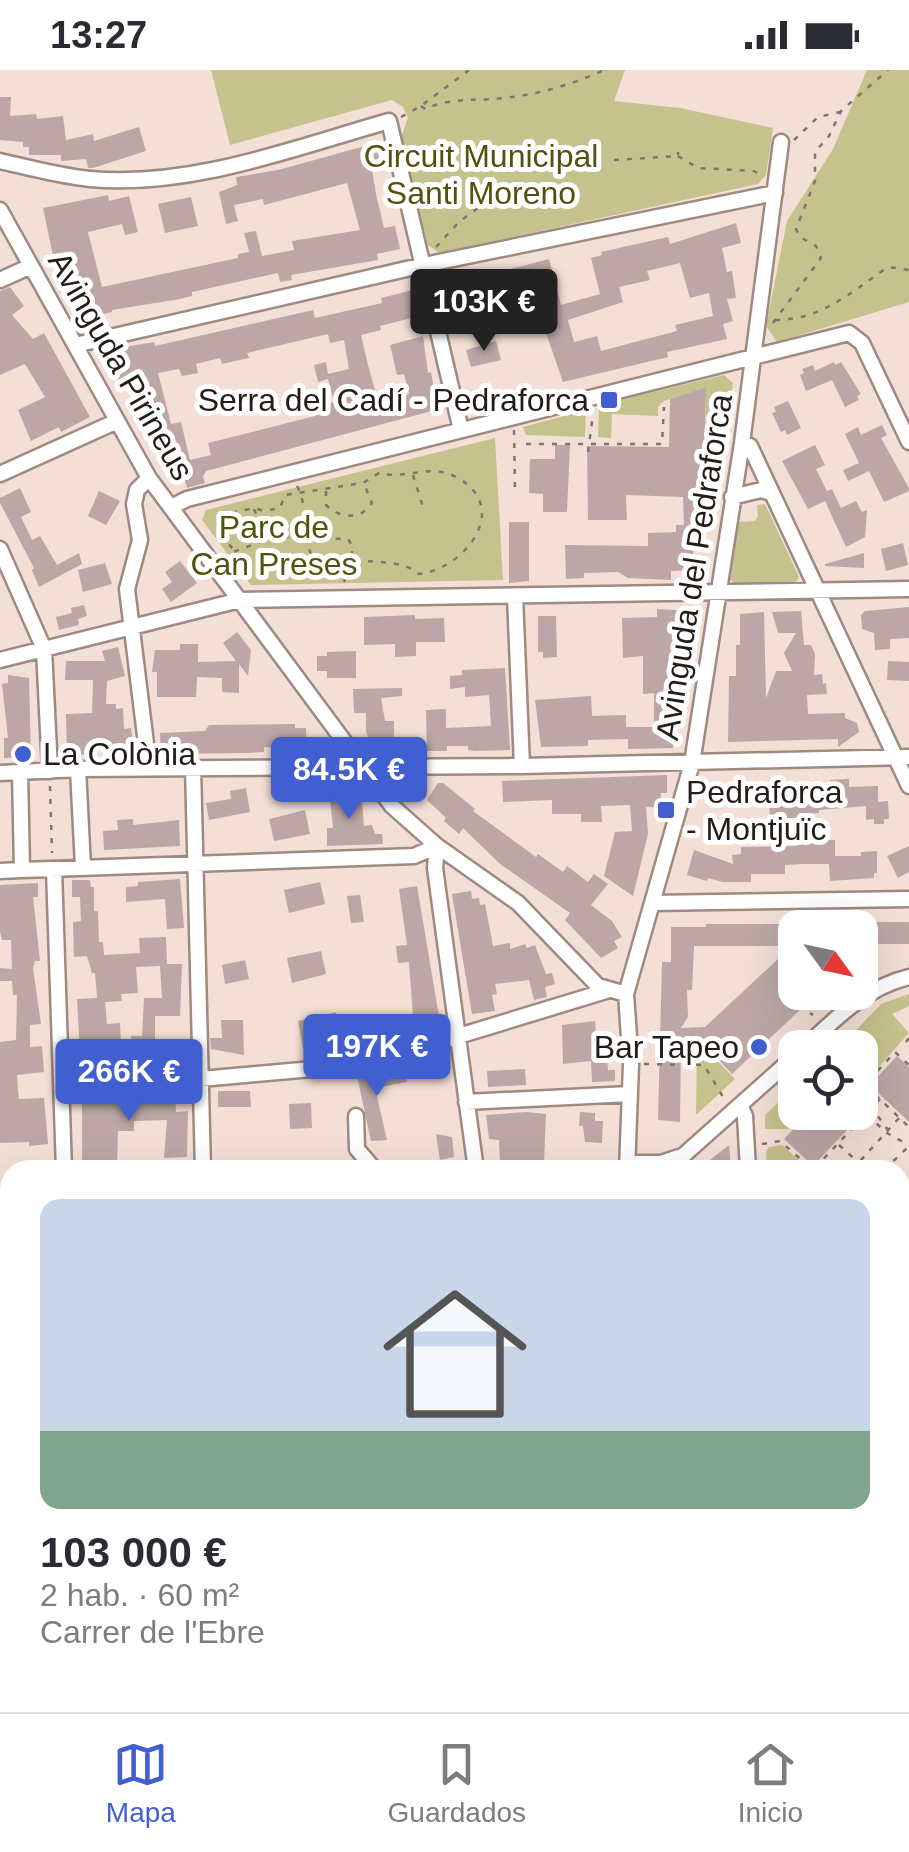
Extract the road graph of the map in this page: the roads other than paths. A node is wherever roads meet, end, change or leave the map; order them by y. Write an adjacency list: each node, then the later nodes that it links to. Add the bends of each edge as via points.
1 (781, 142): 3 (street, Avinguda del Pedraforca)
2 (0, 161): 5 (street, via 63,176 135,179 234,165 390,121)
3 (776, 189): 5 (street); 9 (street, Avinguda del Pedraforca)
4 (0, 210): 6 (street, Avinguda Pirineus)
5 (424, 265): 8 (street); 11 (street)
6 (31, 266): 7 (street); 8 (street, Avinguda Pirineus)
7 (0, 280)
8 (74, 345): 10 (street, Avinguda Pirineus)
9 (753, 355): 11 (street); 12 (street, via 849,332 862,343); 13 (street, Avinguda del Pedraforca)
10 (115, 422): 14 (street); 15 (street, Avinguda Pirineus)
11 (462, 430): 18 (street)
12 (909, 442)
13 (741, 450): 16 (street, via 750,446); 17 (street, Avinguda del Pedraforca)
14 (0, 474)
15 (149, 478): 18 (street, Avinguda Pirineus); 25 (street, via 134,504 140,540 127,589)
16 (769, 490): 17 (street); 22 (street)
17 (732, 497): 21 (street, Avinguda del Pedraforca)
18 (171, 507): 24 (street, Avinguda Pirineus)
19 (0, 549): 26 (street)
20 (909, 589): 22 (street)
21 (717, 593): 22 (street); 23 (street); 29 (street, Avinguda del Pedraforca)
22 (817, 593): 28 (street)
23 (515, 596): 24 (street); 30 (street)
24 (240, 600): 25 (street); 32 (street, Avinguda Pirineus)
25 (131, 628): 26 (street); 33 (street)
26 (44, 649): 27 (street); 37 (street)
27 (0, 660)
28 (902, 757): 29 (street); 38 (street)
29 (692, 763): 30 (street); 46 (street, Avinguda del Pedraforca)
30 (522, 766): 32 (street)
31 (193, 767): 32 (street); 33 (street); 41 (street)
32 (364, 767): 39 (street, Avinguda Pirineus, via 392,806)
33 (148, 768): 34 (street)
34 (78, 769): 37 (street); 42 (street)
35 (20, 772): 36 (street); 37 (street); 44 (street)
36 (0, 773)
37 (50, 778)
38 (909, 786)
39 (437, 846): 41 (street, via 414,856); 48 (street, Avinguda Pirineus, via 518,902); 51 (street)
40 (53, 861): 42 (street); 44 (street); 54 (street)
41 (194, 862): 42 (street); 53 (street)
42 (83, 867)
43 (0, 870): 44 (street)
44 (22, 870)
45 (909, 900): 46 (street)
46 (652, 902): 49 (street, Avinguda del Pedraforca)
47 (909, 977): 50 (street, via 874,990)
48 (606, 991): 49 (street); 51 (street)
49 (626, 994): 55 (street)
50 (824, 1030)
51 (459, 1038): 53 (street, via 367,1064); 56 (street)
52 (778, 1072): 57 (street)
53 (201, 1079): 54 (street); 61 (street)
54 (62, 1083): 60 (street)
55 (630, 1094): 56 (street); 64 (street, via 627,1146)
56 (466, 1102): 63 (street)
57 (740, 1107): 59 (street); 67 (street)
58 (356, 1116): 62 (street, via 357,1149)
59 (684, 1155): 65 (street); 66 (street)
60 (64, 1160)
61 (203, 1160)
62 (366, 1160)
63 (475, 1160)
64 (635, 1160)
65 (670, 1160)
66 (679, 1160)
67 (747, 1160)

